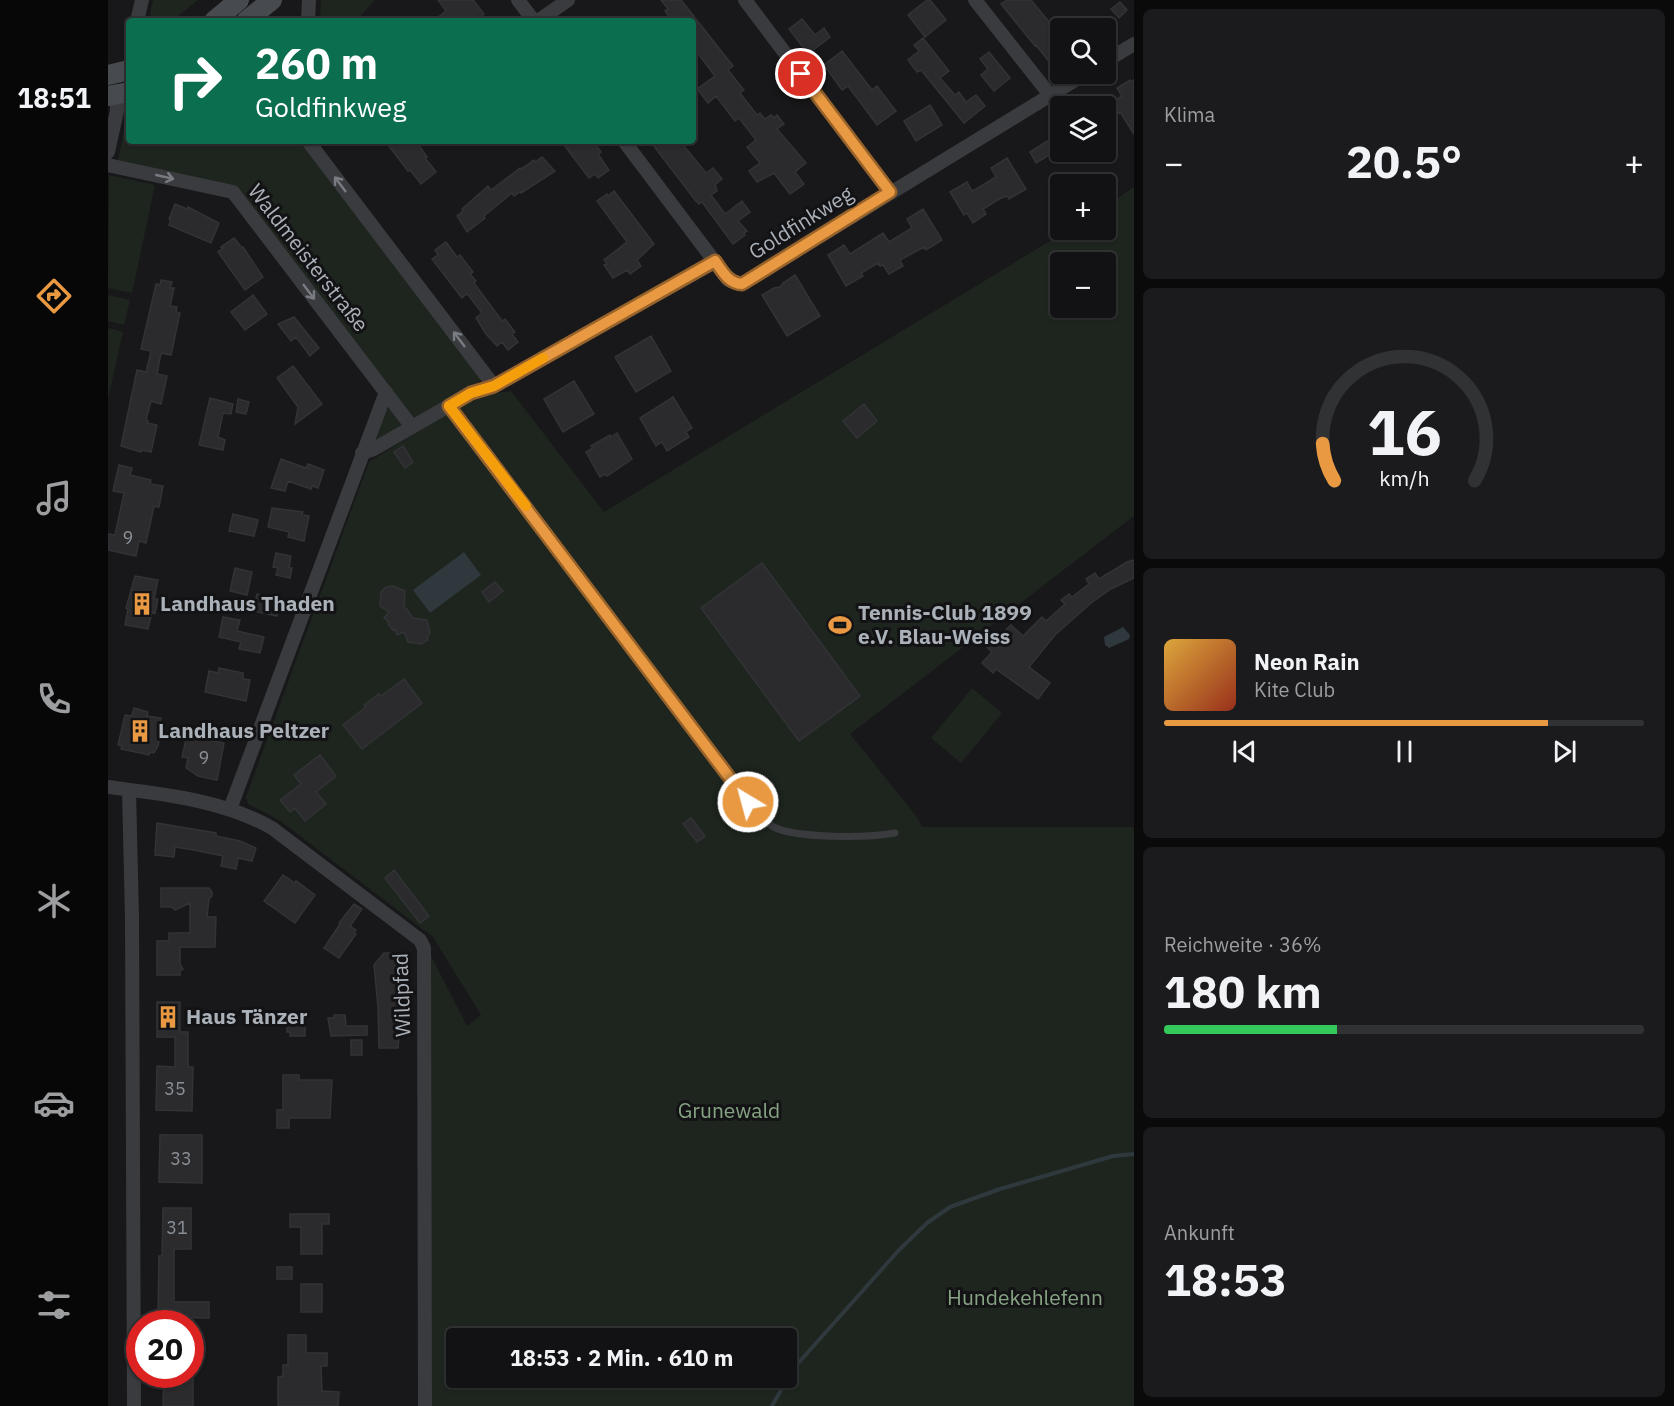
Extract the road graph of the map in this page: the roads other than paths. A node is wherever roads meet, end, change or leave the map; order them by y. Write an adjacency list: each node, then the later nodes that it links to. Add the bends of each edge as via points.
1 (142, 0): 9 (street)
2 (239, 0): 10 (main road)
3 (272, 0): 11 (main road)
4 (309, 0): 12 (street)
5 (518, 0): 13 (street)
6 (568, 0): 14 (street)
7 (745, 0): 26 (street)
8 (975, 0): 21 (street)
9 (139, 18)
10 (218, 18)
11 (250, 18)
12 (308, 18)
13 (532, 18)
14 (542, 18)
15 (1134, 44): 16 (street)
16 (1116, 55)
17 (126, 71): 18 (main road)
18 (108, 75)
19 (1068, 84): 21 (street, Goldfinkweg)
20 (118, 94): 24 (street)
21 (1050, 95): 26 (street, Goldfinkweg)
22 (310, 144): 28 (street, one-way to 22)
23 (626, 144): 27 (street, Goldfinkweg)
24 (108, 152)
25 (108, 165): 29 (street, Waldmeisterstraße, one-way to 29, via 233,192)
26 (890, 192): 27 (street, Goldfinkweg, via 742,284 728,280)
27 (715, 261): 28 (street)
28 (494, 386): 30 (street)
29 (386, 392): 31 (street, Waldmeisterstraße); 32 (street)
30 (449, 406): 31 (street); 36 (lane, via 767,824 811,834)
31 (412, 427): 32 (street)
32 (362, 453): 35 (street)
33 (108, 787): 34 (street, Wildpfad)
34 (129, 790): 35 (street, Wildpfad); 37 (street)
35 (230, 809): 38 (street, Wildpfad, via 272,828 420,940 424,948)
36 (895, 833)
37 (134, 1406)
38 (425, 1406)

